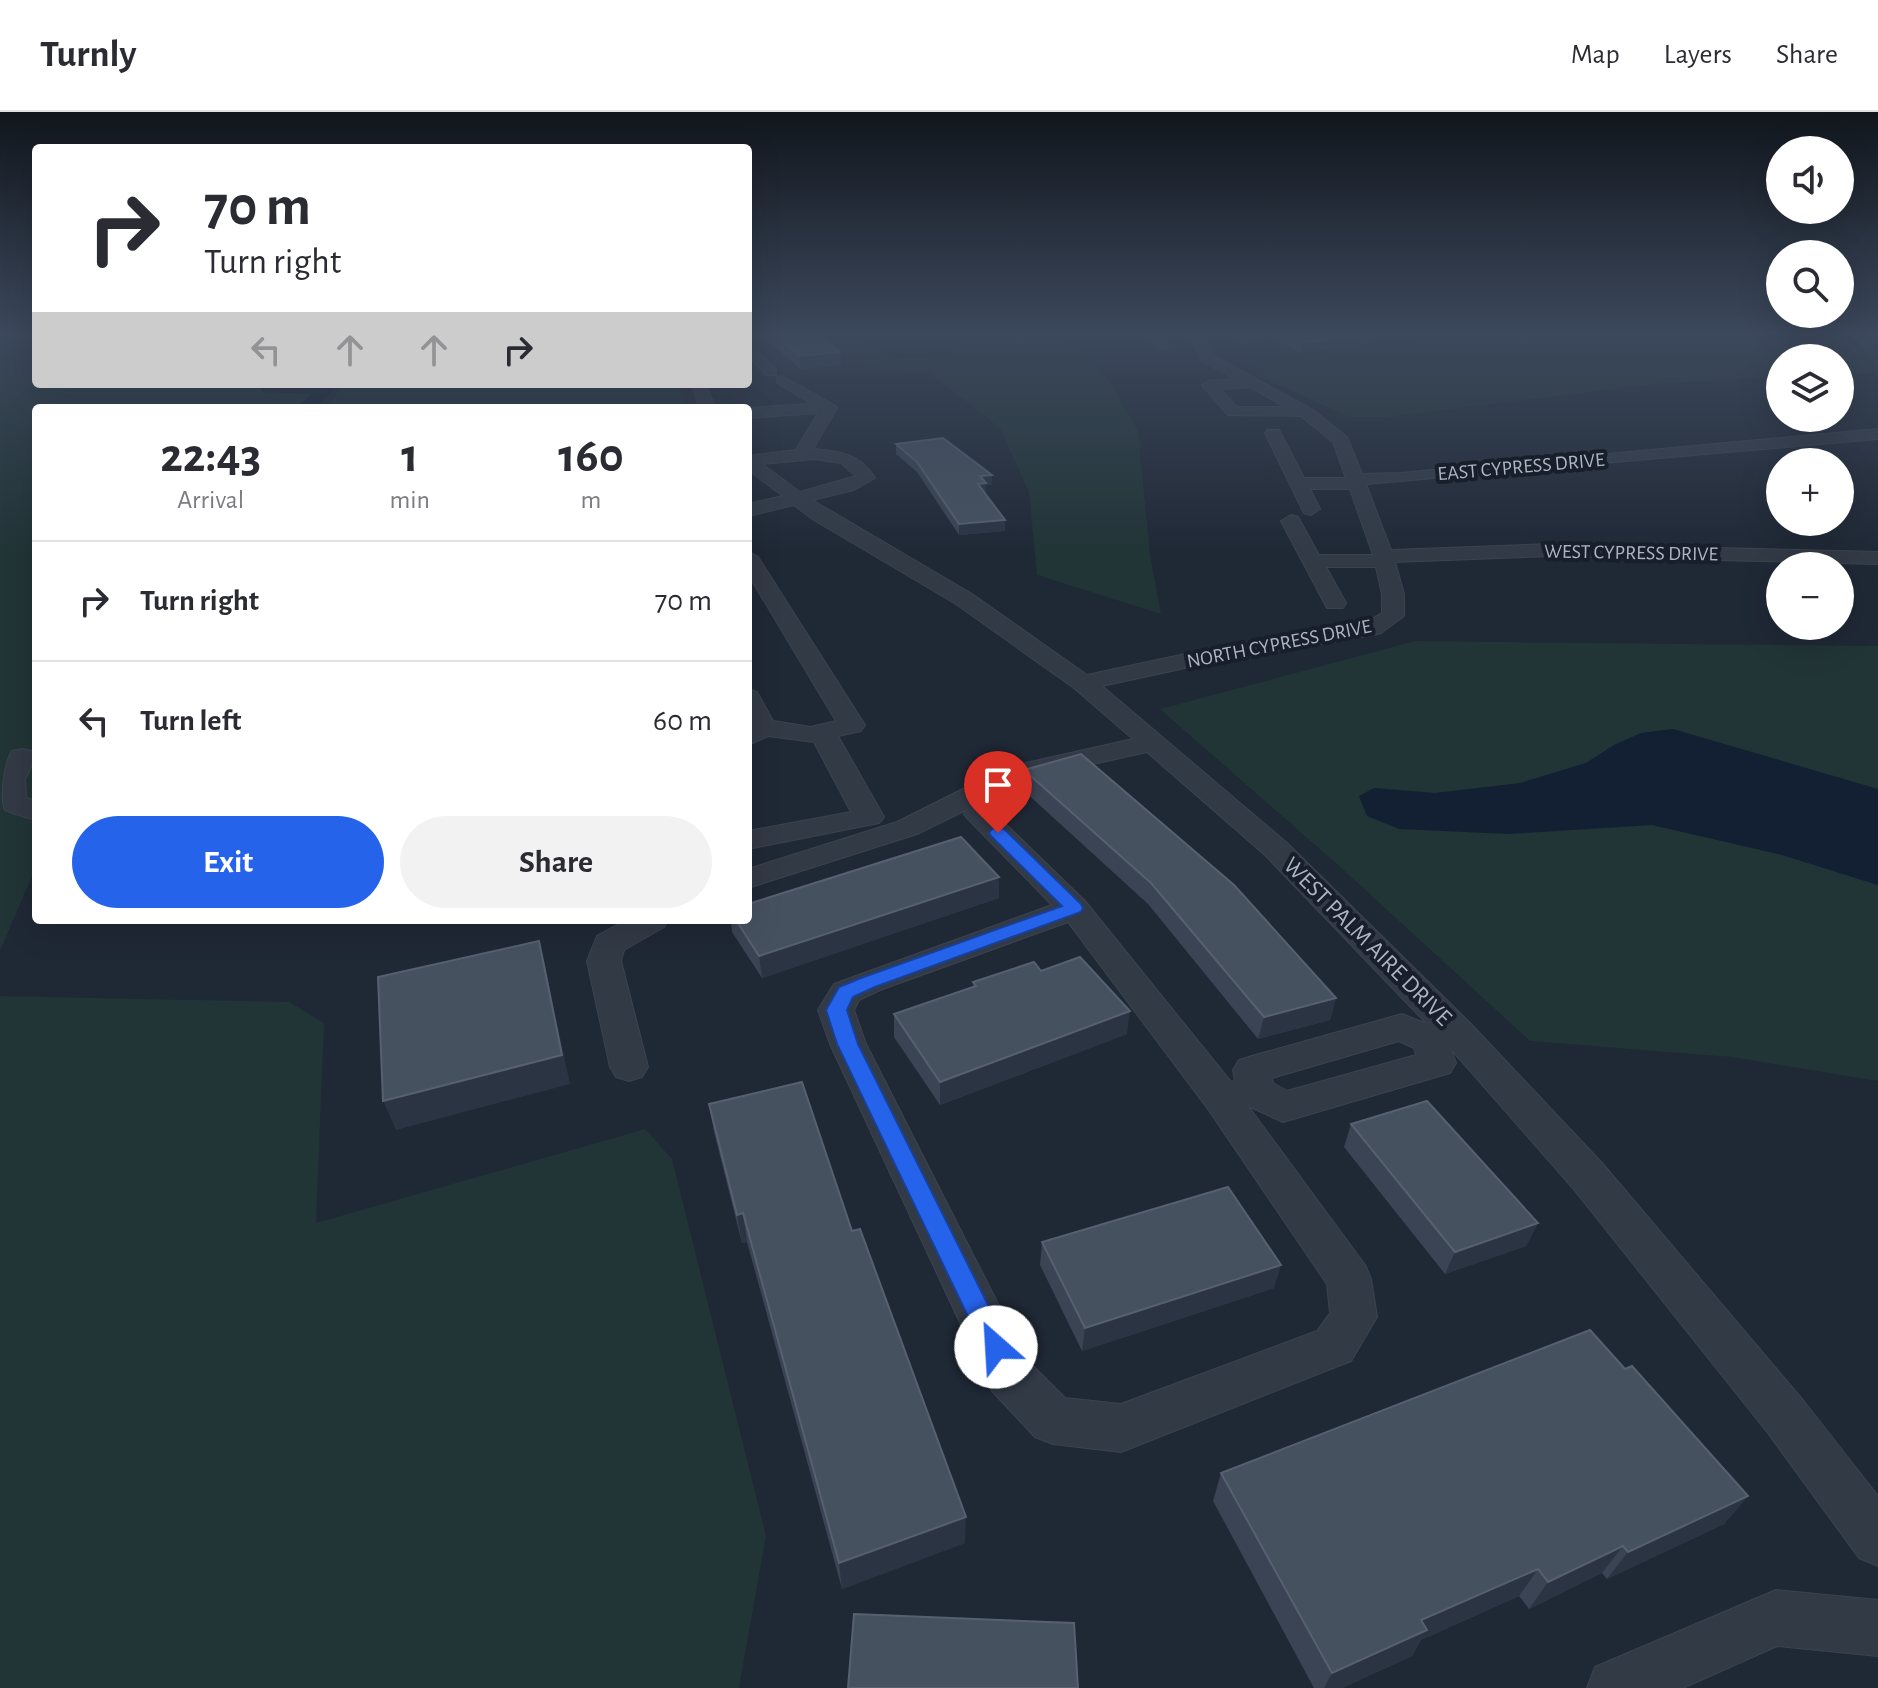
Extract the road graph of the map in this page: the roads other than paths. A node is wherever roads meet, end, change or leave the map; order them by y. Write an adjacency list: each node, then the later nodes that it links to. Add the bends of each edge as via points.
1 (829, 408): 5 (street); 10 (street)
2 (1229, 408): 4 (street, via 1233,412)
3 (1299, 408): 4 (street, NORTH CYPRESS DRIVE)
4 (1306, 411): 13 (street, NORTH CYPRESS DRIVE, via 1341,440)
5 (752, 413)
6 (1273, 433): 14 (street)
7 (1878, 434): 8 (street, EAST CYPRESS DRIVE)
8 (1832, 437): 9 (street, via 1868,452); 13 (street, EAST CYPRESS DRIVE)
9 (1854, 453)
10 (801, 455): 11 (street); 15 (street, via 847,458 863,468 866,478)
11 (752, 461)
12 (752, 465): 15 (street, WEST PALM AIRE DRIVE)
13 (1356, 481): 14 (street, EAST CYPRESS DRIVE); 22 (street, NORTH CYPRESS DRIVE)
14 (1298, 483): 18 (street)
15 (792, 496): 16 (street); 17 (street); 26 (street, WEST PALM AIRE DRIVE, via 964,599)
16 (752, 499)
17 (752, 509)
18 (1311, 509)
19 (1291, 521): 23 (street)
20 (1846, 541): 21 (street)
21 (1874, 558): 22 (street, WEST CYPRESS DRIVE, via 1552,550)
22 (1384, 559): 23 (street, WEST CYPRESS DRIVE); 26 (street, NORTH CYPRESS DRIVE, via 1393,616 1373,628)
23 (1312, 561): 25 (street)
24 (752, 563): 28 (street, via 852,725)
25 (1335, 603)
26 (1083, 683): 29 (street, WEST PALM AIRE DRIVE)
27 (756, 732): 28 (street)
28 (822, 732): 33 (street, via 869,817)
29 (1153, 743): 34 (street, via 1036,769 907,828); 37 (street, WEST PALM AIRE DRIVE, via 1276,849)
30 (19, 757): 31 (street, via 9,791 14,803)
31 (32, 810)
32 (979, 814): 35 (street)
33 (752, 839)
34 (752, 878)
35 (1074, 908): 39 (street); 39 (street, via 868,982 846,992 836,1010 1009,1375 1053,1420 1121,1428 1334,1346 1354,1317 1349,1279)
36 (645, 924): 38 (street, via 609,944 604,961)
37 (1444, 1036): 39 (street, via 1437,1063 1283,1107); 40 (street, WEST PALM AIRE DRIVE, via 1587,1175 1785,1416)
38 (629, 1067)
39 (1238, 1095)
40 (1878, 1539)
41 (1878, 1628): 42 (street, via 1776,1618)
42 (1616, 1688)

